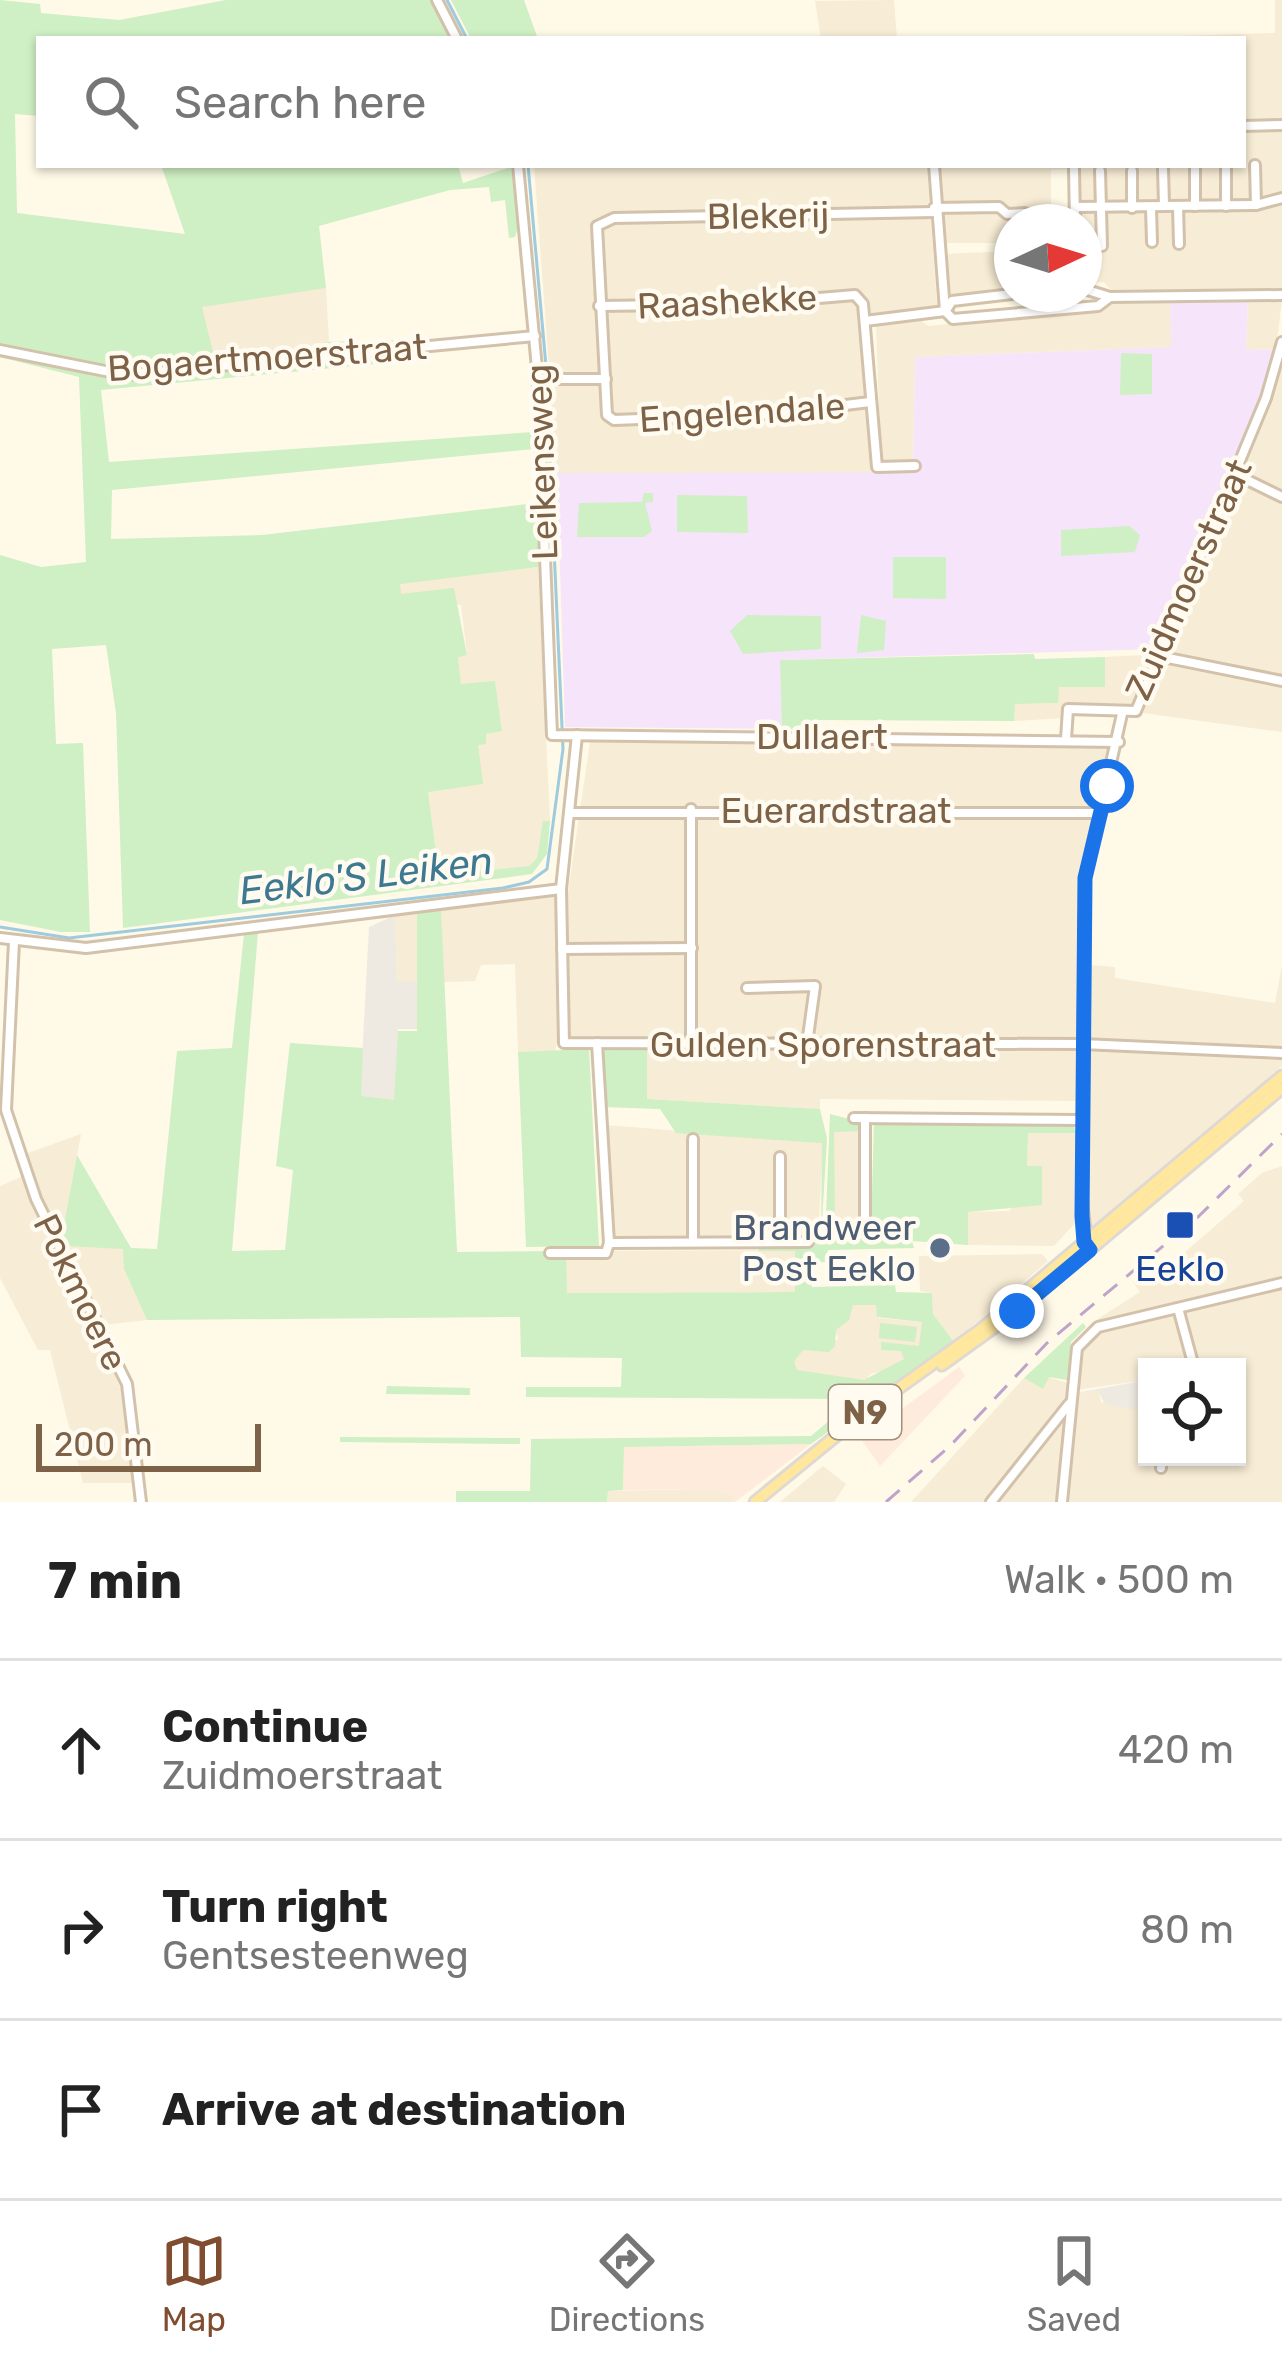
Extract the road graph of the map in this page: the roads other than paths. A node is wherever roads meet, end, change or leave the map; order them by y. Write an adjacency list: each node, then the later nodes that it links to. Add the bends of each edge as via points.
1 (437, 0): 2 (street)
2 (455, 36)
3 (1282, 125): 4 (street)
4 (1246, 126)
5 (1255, 165): 18 (street)
6 (518, 168): 36 (street, Leikensweg)
7 (934, 168): 26 (street)
8 (1163, 169): 17 (street)
9 (1195, 169): 21 (street)
10 (1226, 169): 22 (street)
11 (1074, 170): 15 (street)
12 (1100, 171): 16 (street)
13 (1132, 172): 24 (street)
14 (1282, 198): 18 (street)
15 (1075, 204)
16 (1101, 204)
17 (1164, 205): 20 (street); 25 (street)
18 (1256, 205): 22 (street)
19 (1102, 206): 24 (street)
20 (1178, 206): 21 (street); 28 (street)
21 (1195, 206): 22 (street)
22 (1226, 206)
23 (994, 207): 26 (street, Blekerij)
24 (1132, 208): 25 (street)
25 (1151, 208): 27 (street)
26 (934, 210): 33 (street, Blekerij, via 602,220); 34 (street)
27 (1152, 242)
28 (1179, 244)
29 (1102, 295): 32 (street)
30 (1282, 295): 32 (street)
31 (994, 296): 34 (street, via 952,301)
32 (1110, 297): 34 (street, via 1097,306 953,319)
33 (599, 306): 35 (street, Raashekke, via 855,295); 40 (street)
34 (945, 311): 35 (street)
35 (865, 321): 41 (street)
36 (536, 336): 38 (street, Bogaertmoerstraat, via 125,375); 39 (street, Leikensweg)
37 (1282, 342): 43 (street, Zuidmoerstraat)
38 (0, 350)
39 (538, 379): 40 (street); 48 (street, Leikensweg, via 551,721)
40 (606, 379): 41 (street, Engelendale, via 607,416 614,420)
41 (870, 402): 42 (street, via 877,467)
42 (916, 466)
43 (1234, 474): 44 (street); 45 (street, Zuidmoerstraat)
44 (1282, 497)
45 (1158, 656): 46 (street); 47 (street, Zuidmoerstraat, via 1136,711)
46 (1282, 681)
47 (1122, 714): 49 (street, via 1068,709); 50 (street, Zuidmoerstraat)
48 (567, 735): 49 (street, Dullaert); 52 (street, Leikensweg)
49 (1066, 739): 50 (street, Dullaert)
50 (1118, 742): 53 (street, Zuidmoerstraat)
51 (691, 809): 52 (street, Euerardstraat); 53 (street, Euerardstraat); 57 (street)
52 (572, 813): 54 (street, Leikensweg)
53 (1101, 813): 64 (street, Zuidmoerstraat, via 1085,878)
54 (560, 889): 56 (street, via 86,948); 58 (street, Leikensweg)
55 (0, 938): 56 (street)
56 (14, 941): 84 (street, Pokmoere, via 7,1110 36,1199 127,1384)
57 (692, 947): 58 (street); 62 (street)
58 (562, 949): 60 (street, Leikensweg)
59 (747, 988): 63 (street, via 815,986)
60 (564, 1043): 61 (street, Gulden Sporenstraat)
61 (597, 1043): 62 (street, Gulden Sporenstraat); 76 (street)
62 (691, 1044): 63 (street, Gulden Sporenstraat)
63 (807, 1044): 64 (street, Gulden Sporenstraat)
64 (1082, 1044): 65 (street, Gulden Sporenstraat); 70 (street, Zuidmoerstraat)
65 (1282, 1053)
66 (1282, 1076): 78 (main road, N9)
67 (1282, 1088): 78 (main road, N9)
68 (854, 1118): 69 (street)
69 (866, 1118): 70 (street); 73 (street)
70 (1082, 1120): 78 (street, Zuidmoerstraat)
71 (693, 1139): 75 (street)
72 (780, 1157): 74 (street)
73 (865, 1229)
74 (780, 1241): 75 (street); 77 (street)
75 (693, 1242): 76 (street)
76 (609, 1243): 79 (street, via 606,1253)
77 (808, 1243)
78 (1087, 1246): 85 (main road, N9)
79 (550, 1253)
80 (1282, 1282): 81 (street)
81 (1178, 1308): 82 (street); 83 (street, via 1085,1335)
82 (1192, 1358)
83 (1070, 1403): 86 (street); 87 (street)
84 (141, 1502)
85 (759, 1502)
86 (991, 1502)
87 (1062, 1502)

